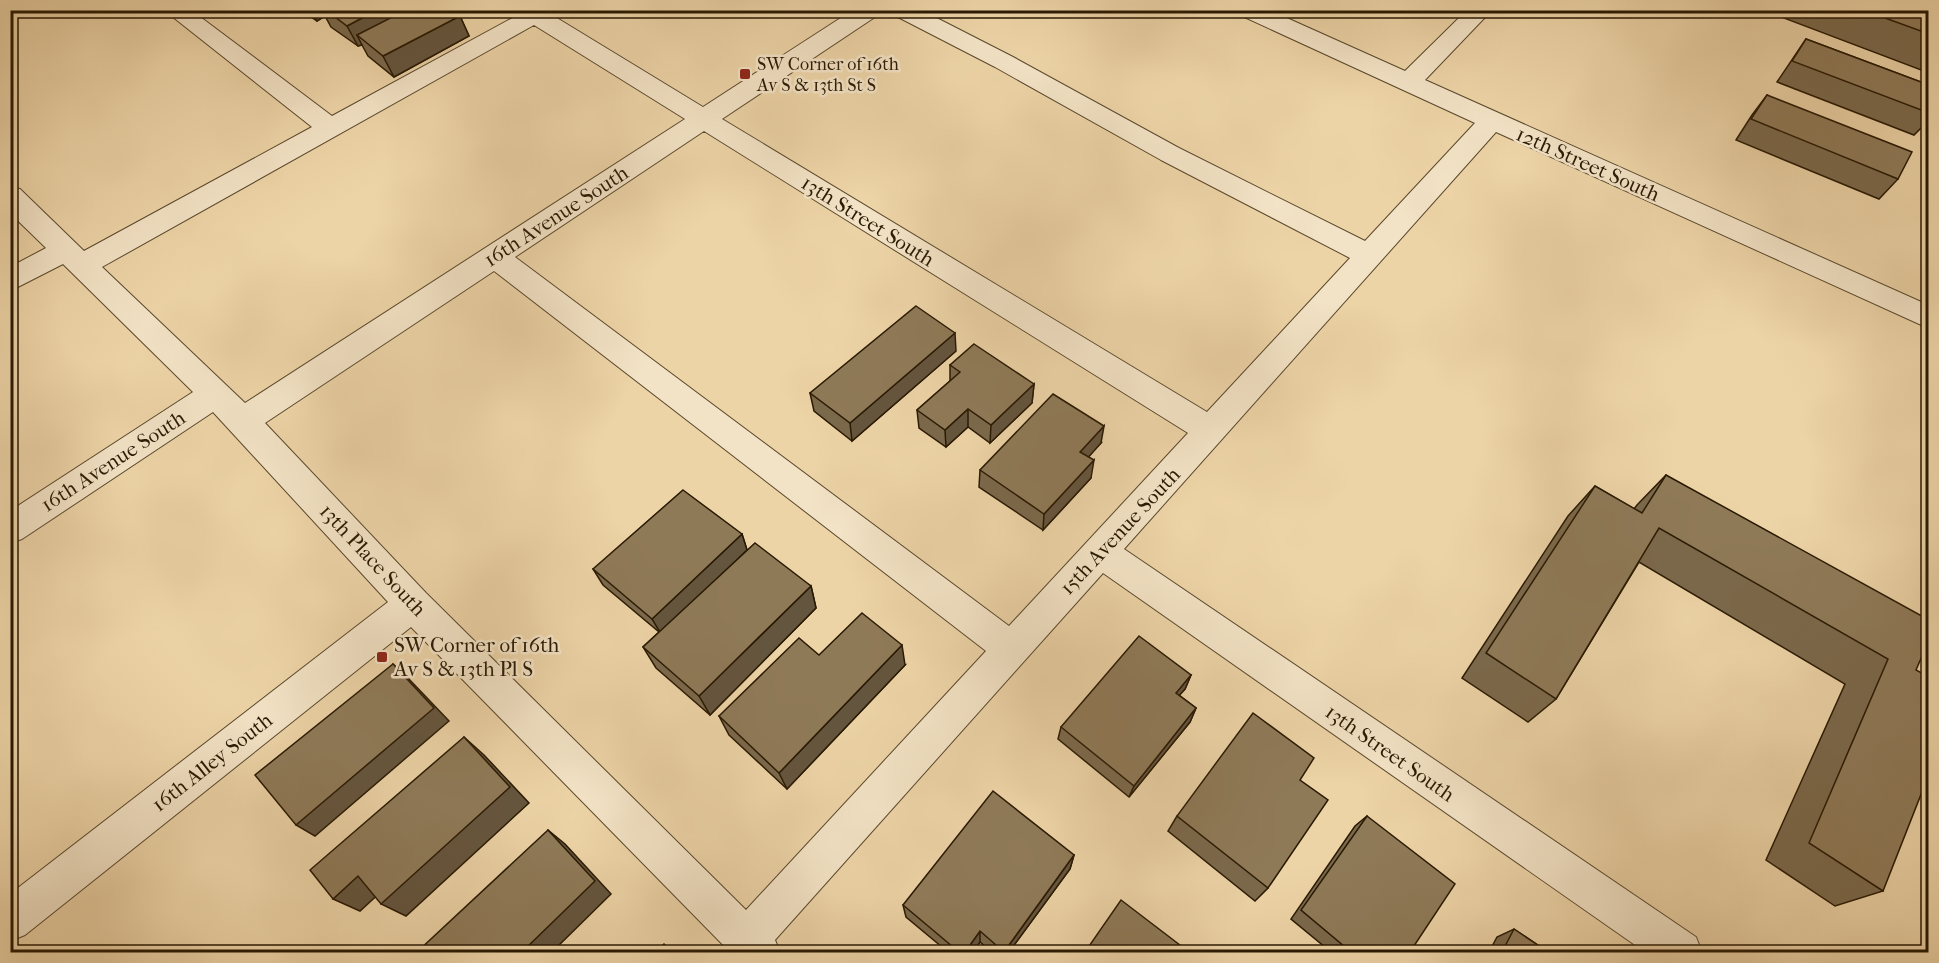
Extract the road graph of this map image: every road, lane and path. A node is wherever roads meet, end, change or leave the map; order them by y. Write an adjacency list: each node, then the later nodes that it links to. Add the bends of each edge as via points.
1 (175, 10): 10 (street)
2 (870, 10): 8 (street, 16th Avenue South)
3 (902, 10): 13 (street)
4 (1248, 10): 7 (street, 12th Street South)
5 (1481, 10): 7 (street)
6 (535, 12): 8 (street, 13th Street South); 10 (street)
7 (1408, 82): 9 (street, 12th Street South)
8 (703, 119): 12 (street, 16th Avenue South); 19 (street, 13th Street South)
9 (1492, 120): 13 (street, 15th Avenue South); 16 (street, 12th Street South)
10 (330, 128): 14 (street)
11 (10, 196): 14 (street, 13th Place South)
12 (495, 256): 18 (street, 16th Avenue South); 23 (street)
13 (1370, 256): 19 (street, 15th Avenue South)
14 (73, 257): 15 (street); 17 (street, 13th Place South)
15 (10, 280)
16 (1929, 317)
17 (215, 394): 18 (street, 13th Place South); 20 (street, 16th Avenue South)
18 (243, 422): 22 (street, 13th Place South)
19 (1211, 431): 21 (street, 15th Avenue South)
20 (10, 529)
21 (1100, 552): 23 (street, 15th Avenue South); 26 (street, 13th Street South)
22 (413, 604): 24 (street, 16th Alley South); 25 (street, 13th Place South)
23 (1011, 649): 25 (street, 15th Avenue South)
24 (10, 920)
25 (753, 946)
26 (1681, 952)

